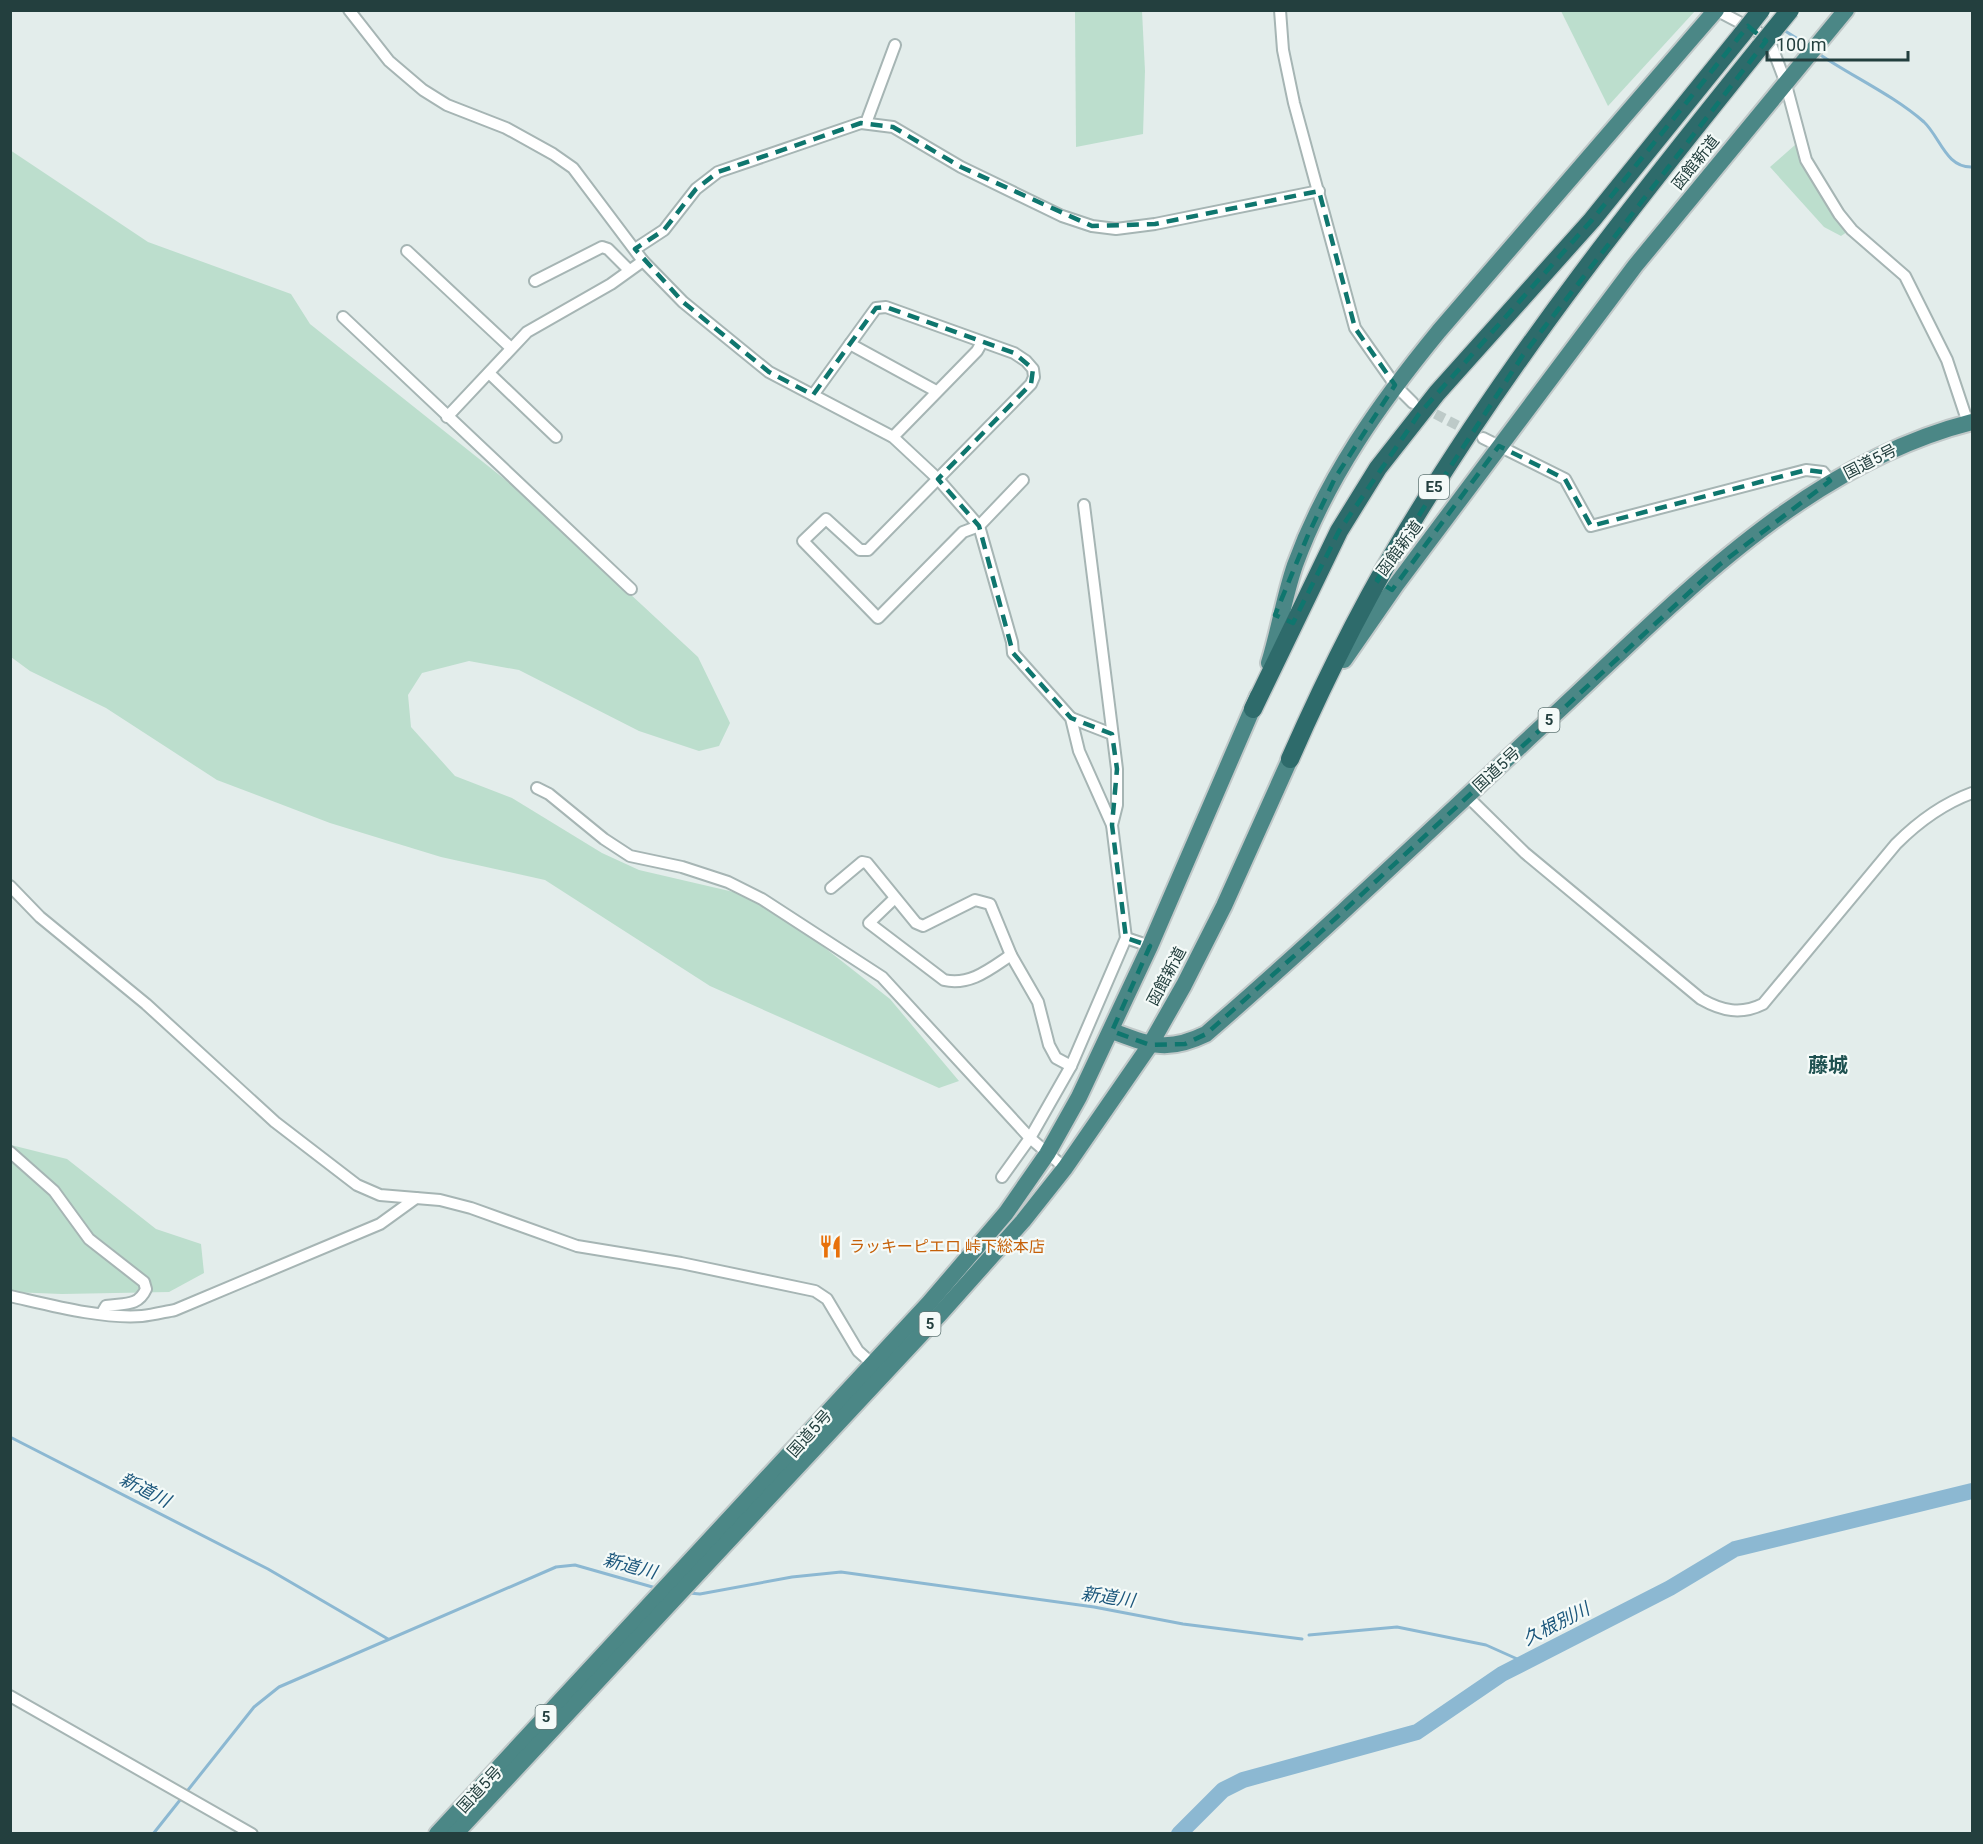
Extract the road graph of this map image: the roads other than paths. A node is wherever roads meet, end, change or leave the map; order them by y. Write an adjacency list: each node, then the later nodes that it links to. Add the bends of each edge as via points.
1 (349, 10): 11 (street, via 389,61 423,90 447,105 506,128 573,168)
2 (1280, 10): 10 (street, via 1294,103)
3 (1716, 10): 8 (street, via 1758,32 1772,48); 21 (highway, 函館新道 / 5)
4 (1761, 10): 37 (highway, bridge, via 1592,220 1437,393 1378,468 1339,531)
5 (1790, 10): 40 (highway, 函館新道 / E5, bridge, via 1612,235 1523,355 1416,514 1350,631)
6 (1846, 10): 8 (highway, 函館新道 / 5)
7 (895, 45): 9 (street)
8 (1785, 81): 26 (street, via 1806,160 1852,230 1905,276 1947,360); 30 (highway, 函館新道 / 5, via 1635,266)
9 (866, 123): 10 (street, via 893,127 961,167 1062,216 1092,226 1116,229 1155,224); 11 (street, via 718,172 696,189 664,230)
10 (1319, 191): 21 (street, via 1355,328)
11 (635, 249): 13 (street)
12 (407, 251): 19 (street)
13 (643, 261): 14 (street); 23 (street, via 683,302 769,372)
14 (629, 270): 15 (street, via 602,247); 19 (street, via 527,332)
15 (535, 281)
16 (343, 317): 25 (street)
17 (982, 342): 18 (street, via 886,307 876,308); 22 (street); 31 (street, via 1026,360 1034,377)
18 (850, 344): 22 (street); 23 (street)
19 (511, 348): 20 (street)
20 (489, 373): 25 (street); 27 (street)
21 (1395, 385): 24 (street); 37 (highway, 函館新道 / 5, via 1351,450 1312,526 1293,573)
22 (936, 391): 28 (street)
23 (813, 395): 28 (street)
24 (1413, 403)
25 (447, 417): 36 (street)
26 (1970, 422): 33 (highway, 国道5号 / 5, via 1899,446)
27 (556, 437)
28 (893, 438): 31 (street)
29 (1483, 438): 30 (street)
30 (1499, 446): 33 (street, via 1565,479 1591,526 1806,470 1822,472); 40 (highway, 函館新道 / 5, via 1350,649)
31 (938, 479): 35 (street); 35 (street, via 868,550 860,550 826,519 803,541 878,618 963,532)
32 (1023, 480): 35 (street)
33 (1830, 481): 43 (highway, 国道5号 / 5, via 1719,565)
34 (1084, 506): 39 (street)
35 (979, 526): 38 (street, via 1013,653)
36 (631, 590)
37 (1253, 709): 49 (highway, 函館新道 / 5)
38 (1071, 718): 39 (street); 44 (street, via 1079,751)
39 (1112, 734): 44 (street, via 1117,769 1117,805)
40 (1290, 759): 52 (highway, 函館新道 / 5, via 1224,906)
41 (537, 788): 54 (street, via 630,856 728,882 762,899 882,977)
42 (1972, 793): 43 (street, via 1949,802 1917,823 1763,1004 1741,1011 1720,1008 1701,999 1525,854)
43 (1467, 796): 52 (highway, 国道5号 / 5, via 1206,1034 1185,1044)
44 (1112, 825): 48 (street)
45 (10, 886): 59 (street, via 275,1122 333,1168 380,1195)
46 (831, 888): 47 (street, via 862,862 867,863)
47 (895, 898): 50 (street, via 916,923 924,926 975,900 990,904); 50 (street, via 869,923 944,980 955,982 976,977)
48 (1126, 938): 49 (street); 53 (street)
49 (1150, 946): 51 (highway, 函館新道 / 5)
50 (1011, 956): 53 (street, via 1038,1002 1056,1058)
51 (1112, 1031): 52 (highway, 国道5号 / 5); 56 (highway, 国道5号 / 5)
52 (1150, 1045): 57 (highway, 国道5号 / 5)
53 (1071, 1066): 54 (street)
54 (1030, 1138): 56 (street); 58 (street)
55 (10, 1152): 61 (street, via 54,1191 89,1239 144,1282 146,1289 140,1300 106,1306)
56 (1047, 1154): 57 (street); 62 (highway, 国道5号 / 5, via 982,1243)
57 (1065, 1168): 62 (highway, 国道5号 / 5, via 1007,1239)
58 (1002, 1177)
59 (416, 1198): 61 (street, via 380,1224 174,1310 142,1316); 62 (street, via 471,1208 577,1246 815,1291 827,1299 858,1351)
60 (10, 1296): 61 (street)
61 (102, 1313)
62 (878, 1369): 63 (highway, 国道5号 / 5)
63 (661, 1602): 66 (highway, 国道5号 / 5); 67 (highway, 国道5号 / 5)
64 (10, 1696): 65 (street)
65 (252, 1833)
66 (437, 1833)
67 (455, 1833)

